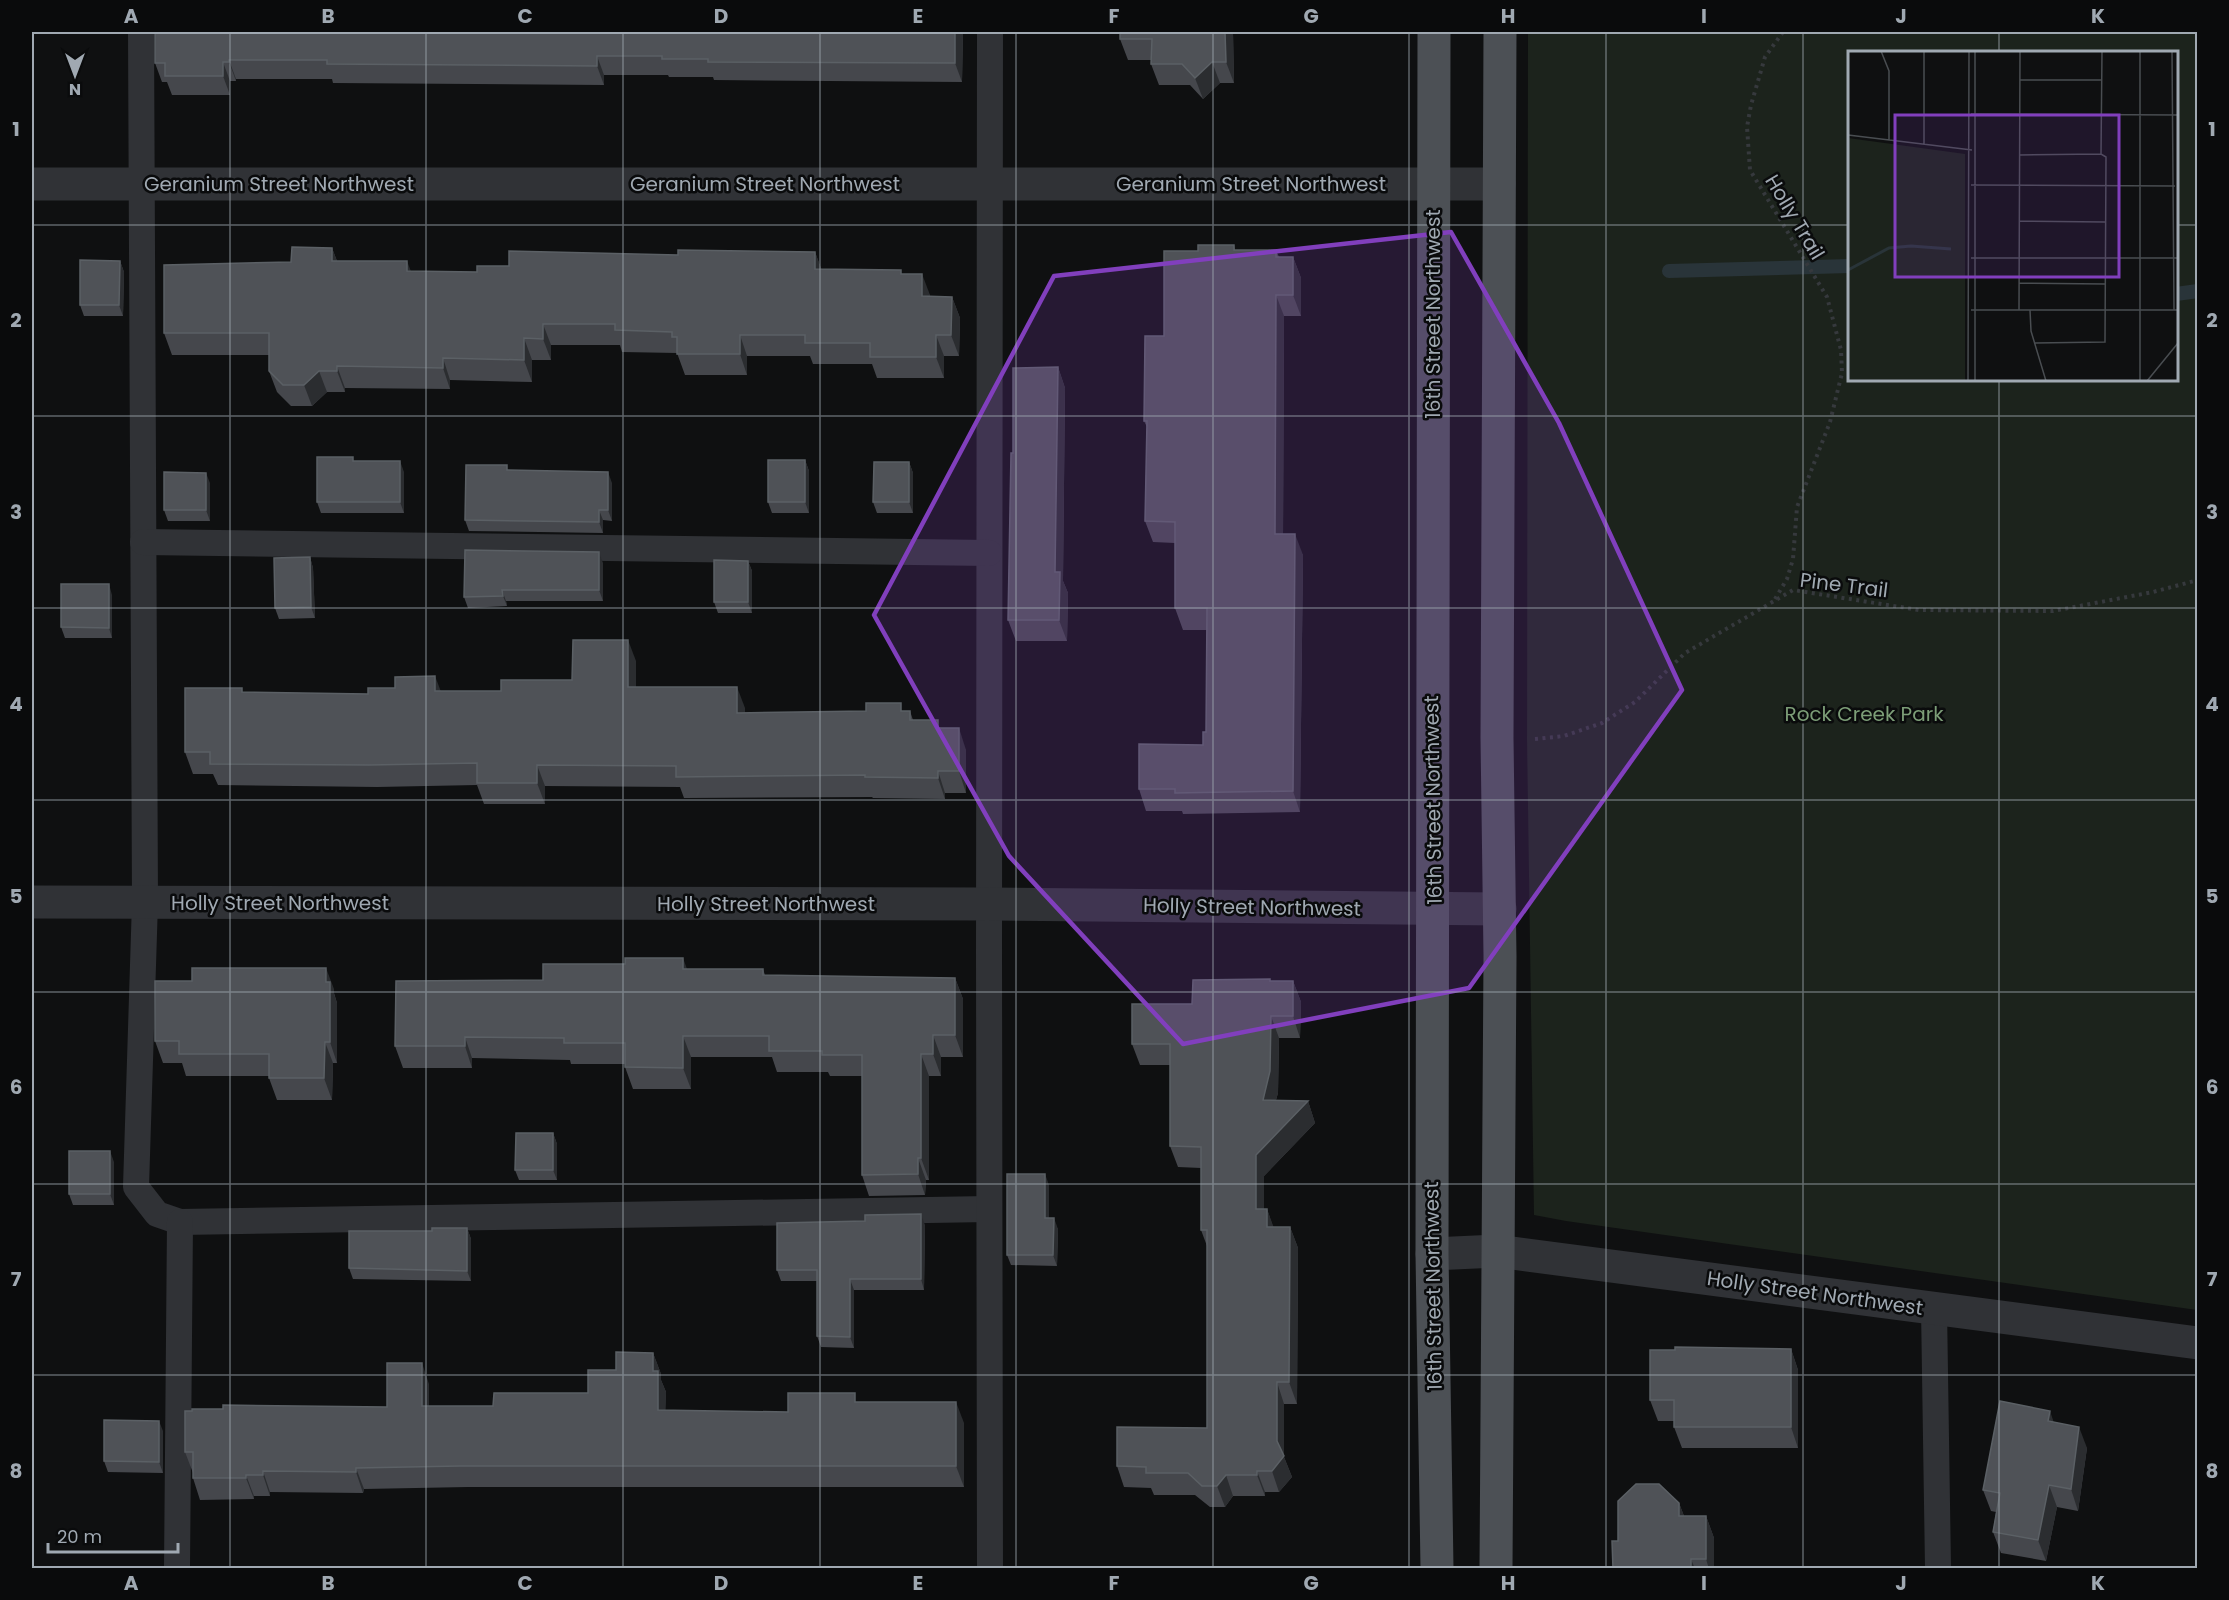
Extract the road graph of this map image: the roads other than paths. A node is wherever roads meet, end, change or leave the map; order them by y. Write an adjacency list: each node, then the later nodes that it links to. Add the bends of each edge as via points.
1 (141, 32): 6 (lane)
2 (990, 32): 7 (lane)
3 (1434, 32): 8 (main road, 16th Street Northwest)
4 (1500, 32): 9 (main road)
5 (32, 184): 6 (street, Geranium Street Northwest)
6 (142, 184): 7 (street, Geranium Street Northwest); 10 (lane)
7 (990, 184): 8 (street, Geranium Street Northwest); 11 (lane)
8 (1433, 184): 9 (street, Geranium Street Northwest); 15 (main road, 16th Street Northwest)
9 (1499, 184): 16 (main road)
10 (143, 542): 11 (lane); 13 (lane)
11 (989, 553): 14 (lane)
12 (32, 902): 13 (street, Holly Street Northwest)
13 (145, 902): 14 (street, Holly Street Northwest); 18 (lane, via 136,1187 157,1214)
14 (989, 904): 15 (street, Holly Street Northwest); 17 (lane)
15 (1434, 909): 16 (street, Holly Street Northwest); 20 (main road, 16th Street Northwest)
16 (1500, 909): 19 (main road)
17 (989, 1209): 18 (lane); 24 (lane)
18 (180, 1222): 23 (lane)
19 (1497, 1251): 20 (street, Holly Street Northwest); 21 (street, Holly Street Northwest); 26 (main road)
20 (1432, 1254): 25 (main road, 16th Street Northwest)
21 (1934, 1308): 22 (street, Holly Street Northwest); 27 (lane)
22 (2198, 1343)
23 (177, 1569)
24 (990, 1569)
25 (1437, 1569)
26 (1496, 1569)
27 (1938, 1569)

